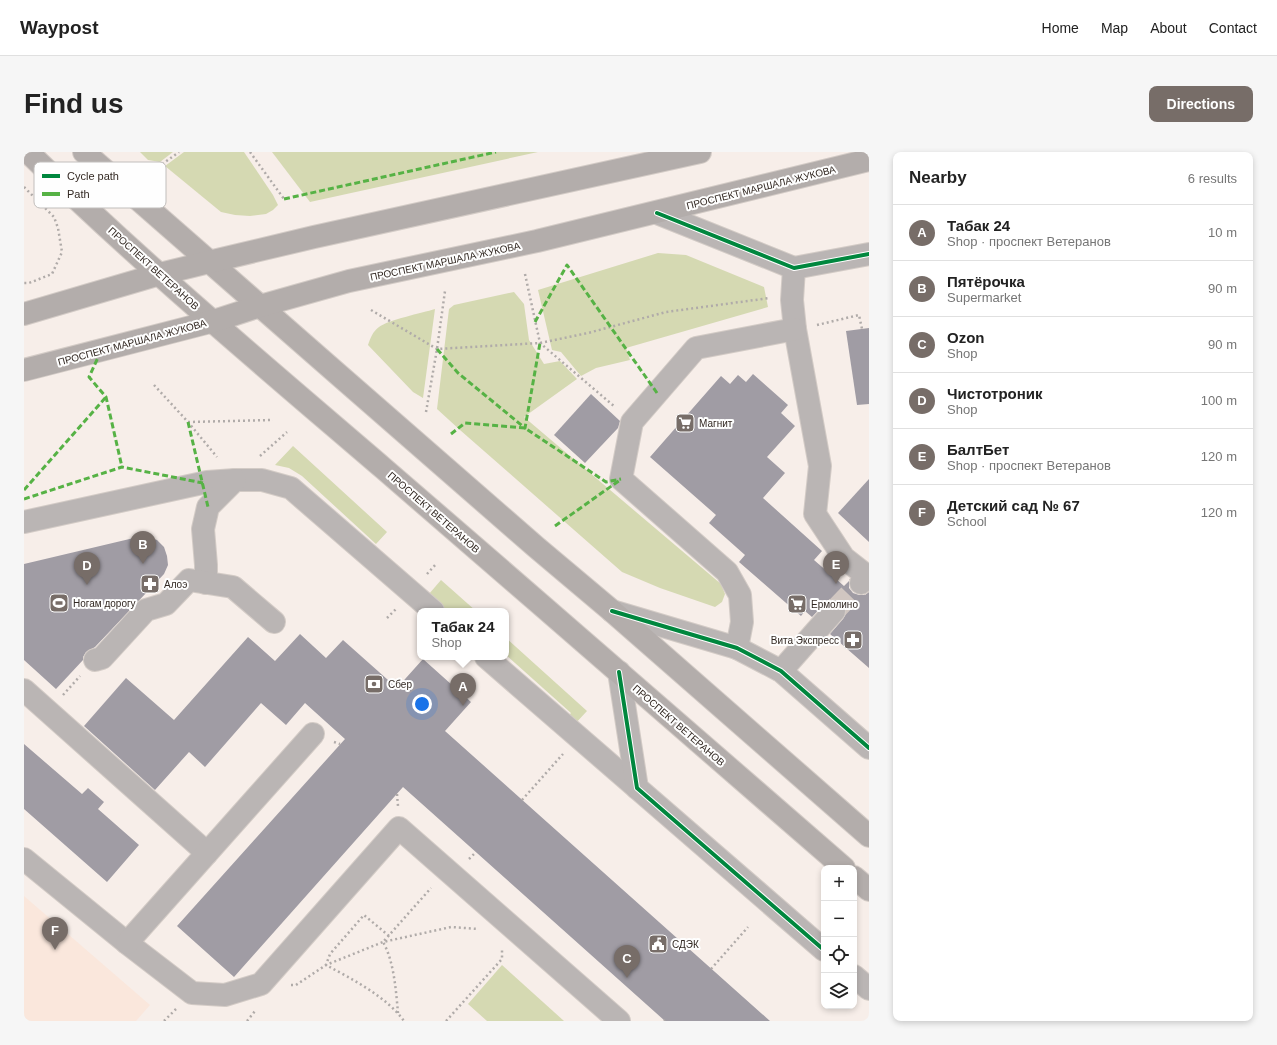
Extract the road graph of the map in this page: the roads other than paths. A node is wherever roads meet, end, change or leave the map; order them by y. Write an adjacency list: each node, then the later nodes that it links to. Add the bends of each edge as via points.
1 (28, 152): 5 (main road, ПРОСПЕКТ ВЕТЕРАНОВ)
2 (84, 152): 6 (main road)
3 (700, 152): 11 (main road)
4 (869, 160): 9 (main road, ПРОСПЕКТ МАРШАЛА ЖУКОВА)
5 (38, 162)
6 (95, 162)
7 (86, 208): 13 (main road, ПРОСПЕКТ ВЕТЕРАНОВ)
8 (148, 208): 11 (main road)
9 (657, 213): 12 (street); 14 (main road, ПРОСПЕКТ МАРШАЛА ЖУКОВА, via 537,242 349,281)
10 (869, 254): 12 (street)
11 (209, 262): 13 (main road); 14 (main road)
12 (794, 268): 17 (street, via 792,300)
13 (160, 274): 15 (main road); 16 (main road, ПРОСПЕКТ ВЕТЕРАНОВ)
14 (260, 306): 16 (main road, ПРОСПЕКТ МАРШАЛА ЖУКОВА); 24 (main road)
15 (24, 314)
16 (214, 321): 18 (main road, ПРОСПЕКТ МАРШАЛА ЖУКОВА); 31 (main road, ПРОСПЕКТ ВЕТЕРАНОВ)
17 (795, 329): 22 (street, via 820,466 815,514 844,558 867,576); 27 (street, via 696,348 632,422 621,479 727,572 740,595 742,622)
18 (24, 370)
19 (235, 480): 20 (street, via 203,483); 21 (street, via 208,507 203,529); 23 (street, via 262,480 291,488)
20 (24, 522)
21 (206, 583): 26 (street, via 233,587); 28 (street, via 188,580 166,604 146,610 102,658)
22 (861, 583)
23 (430, 608)
24 (612, 611): 27 (street); 36 (main road)
25 (834, 611): 30 (street)
26 (274, 622)
27 (737, 648): 30 (street)
28 (95, 660)
29 (489, 660): 35 (street)
30 (781, 670): 34 (street)
31 (619, 672): 35 (street); 38 (main road, ПРОСПЕКТ ВЕТЕРАНОВ)
32 (24, 690): 37 (street)
33 (313, 734): 37 (street)
34 (869, 748)
35 (637, 788): 43 (street)
36 (869, 836)
37 (208, 853): 42 (street)
38 (841, 865)
39 (27, 869): 42 (street)
40 (857, 879): 41 (main road)
41 (869, 890)
42 (127, 943): 46 (street, via 192,994 225,995 261,984 399,828)
43 (821, 947)
44 (857, 979): 45 (street)
45 (869, 989)
46 (619, 1021)

